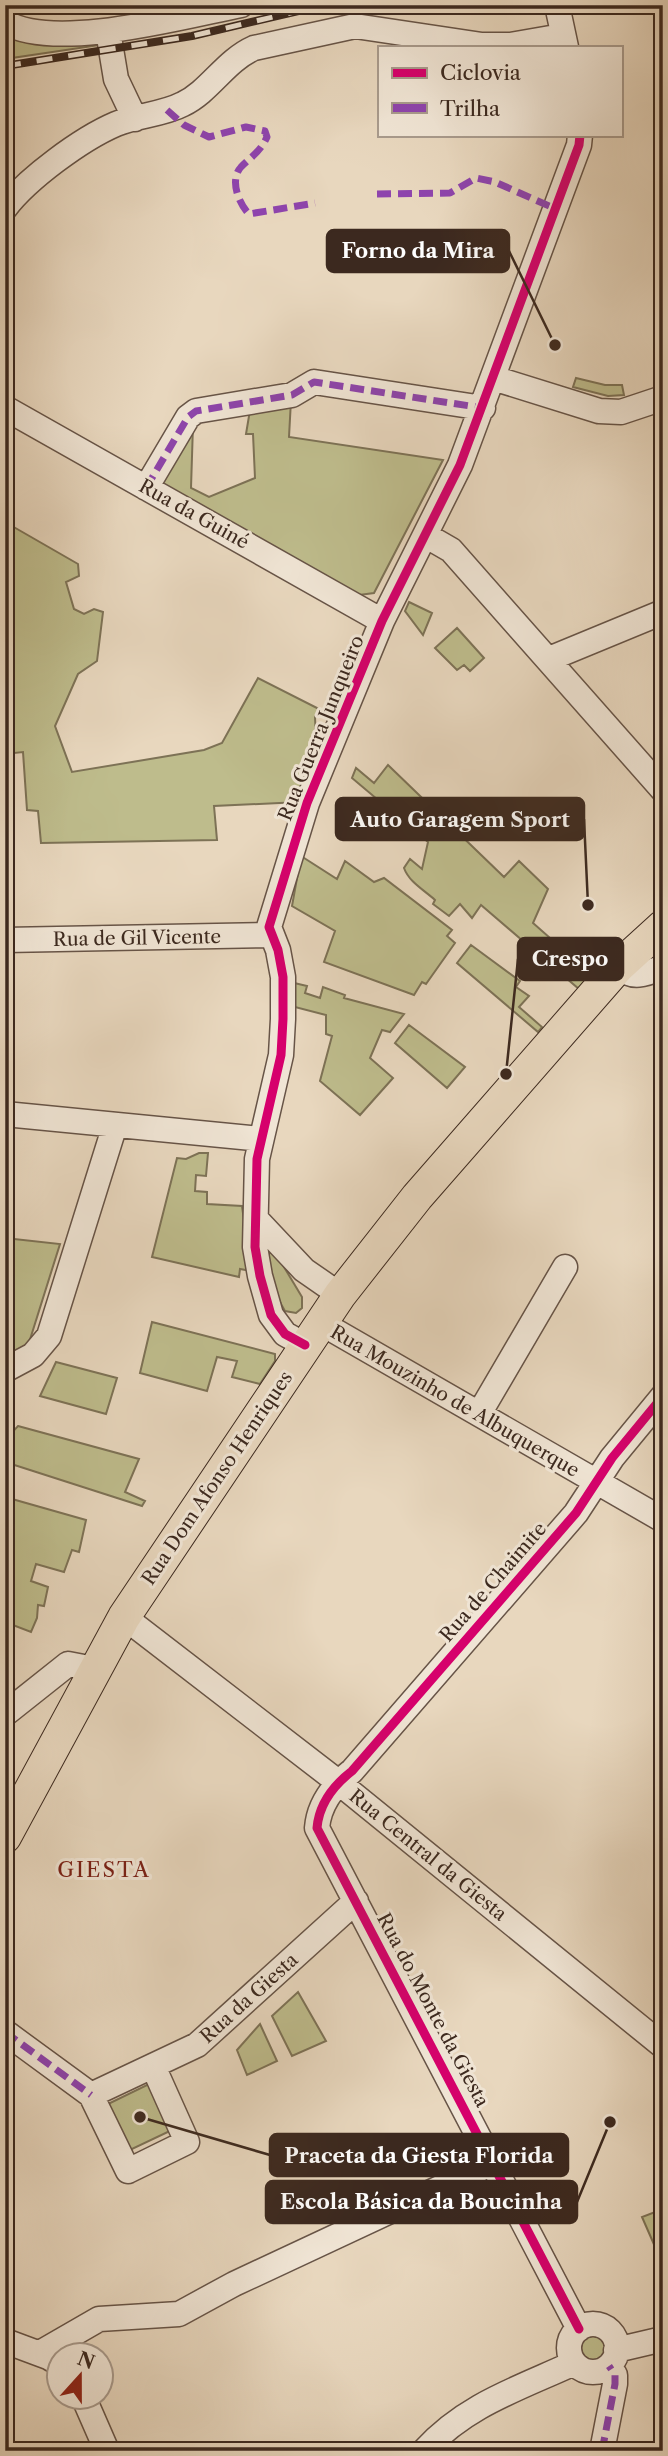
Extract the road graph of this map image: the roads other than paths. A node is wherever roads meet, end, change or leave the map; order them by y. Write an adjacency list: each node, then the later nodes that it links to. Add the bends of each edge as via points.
1 (241, 5): 4 (street)
2 (557, 5): 5 (street)
3 (5, 22): 4 (street, via 38,33)
4 (108, 31): 6 (street, via 116,79)
5 (564, 41): 6 (street, via 482,45 355,26 328,30 254,48 239,55 183,104)
6 (135, 119): 8 (street, via 117,123 79,147 23,188)
7 (580, 136): 9 (street, Rua Guerra Junqueiro)
8 (5, 208)
9 (493, 378): 10 (street, via 599,411 621,412); 12 (street, Rua Guerra Junqueiro)
10 (663, 398)
11 (5, 408): 13 (street, Rua da Guiné)
12 (483, 408): 13 (street, via 314,382 292,395 207,407 188,417); 14 (street, Rua Guerra Junqueiro)
13 (146, 488): 16 (street, Rua da Guiné)
14 (425, 535): 16 (street, Rua Guerra Junqueiro); 17 (street, via 451,550)
15 (663, 612): 17 (street)
16 (382, 621): 20 (street, Rua Guerra Junqueiro, via 307,803)
17 (549, 659): 18 (street)
18 (663, 790)
19 (663, 926): 22 (main road, Rua Dom Afonso Henriques)
20 (270, 935): 21 (street, Rua de Gil Vicente); 26 (street, via 283,977 284,1018 281,1055)
21 (5, 940)
22 (618, 967): 23 (street, via 636,976); 29 (main road, Rua Dom Afonso Henriques, via 417,1197)
23 (663, 967)
24 (5, 1114): 25 (street)
25 (115, 1125): 26 (street); 31 (street, via 49,1336 33,1356)
26 (261, 1139): 27 (street)
27 (256, 1219): 29 (street, via 304,1270); 30 (street, via 257,1261 271,1315 285,1334)
28 (565, 1267): 33 (street)
29 (340, 1295): 30 (main road, Rua Dom Afonso Henriques)
30 (313, 1334): 33 (street, Rua Mouzinho de Albuquerque); 36 (main road, Rua Dom Afonso Henriques)
31 (5, 1370)
32 (663, 1396): 34 (street, Rua de Chaimite)
33 (479, 1414): 34 (street, Rua Mouzinho de Albuquerque)
34 (594, 1482): 35 (street, Rua Mouzinho de Albuquerque); 39 (street, Rua de Chaimite, via 576,1513)
35 (663, 1520)
36 (124, 1617): 37 (main road, Rua Dom Afonso Henriques); 39 (street, Rua Central da Giesta)
37 (94, 1669): 38 (street, via 68,1664); 40 (main road, Rua Dom Afonso Henriques)
38 (5, 1714)
39 (338, 1782): 41 (street, Rua do Monte da Giesta, via 318,1814 317,1828); 43 (street, Rua Central da Giesta)
40 (5, 1837)
41 (356, 1901): 44 (street, Rua da Giesta, via 197,2045); 46 (street, Rua do Monte da Giesta)
42 (5, 2032): 45 (street)
43 (663, 2046)
44 (153, 2066): 45 (street, Rua da Giesta); 45 (street, via 187,2142 128,2171)
45 (91, 2095)
46 (493, 2163): 47 (street, Rua do Monte da Giesta); 49 (street, via 234,2284 179,2315 99,2319)
47 (579, 2329): 52 (street, via 592,2324 605,2328 614,2337); 53 (street, via 569,2348)
48 (663, 2339): 52 (street)
49 (73, 2340)
50 (5, 2341): 51 (street)
51 (46, 2357)
52 (612, 2358): 53 (street, via 587,2371); 57 (street, via 615,2384)
53 (574, 2363): 56 (street, via 478,2407)
54 (89, 2410): 55 (street)
55 (107, 2451)
56 (424, 2451)
57 (602, 2451)

